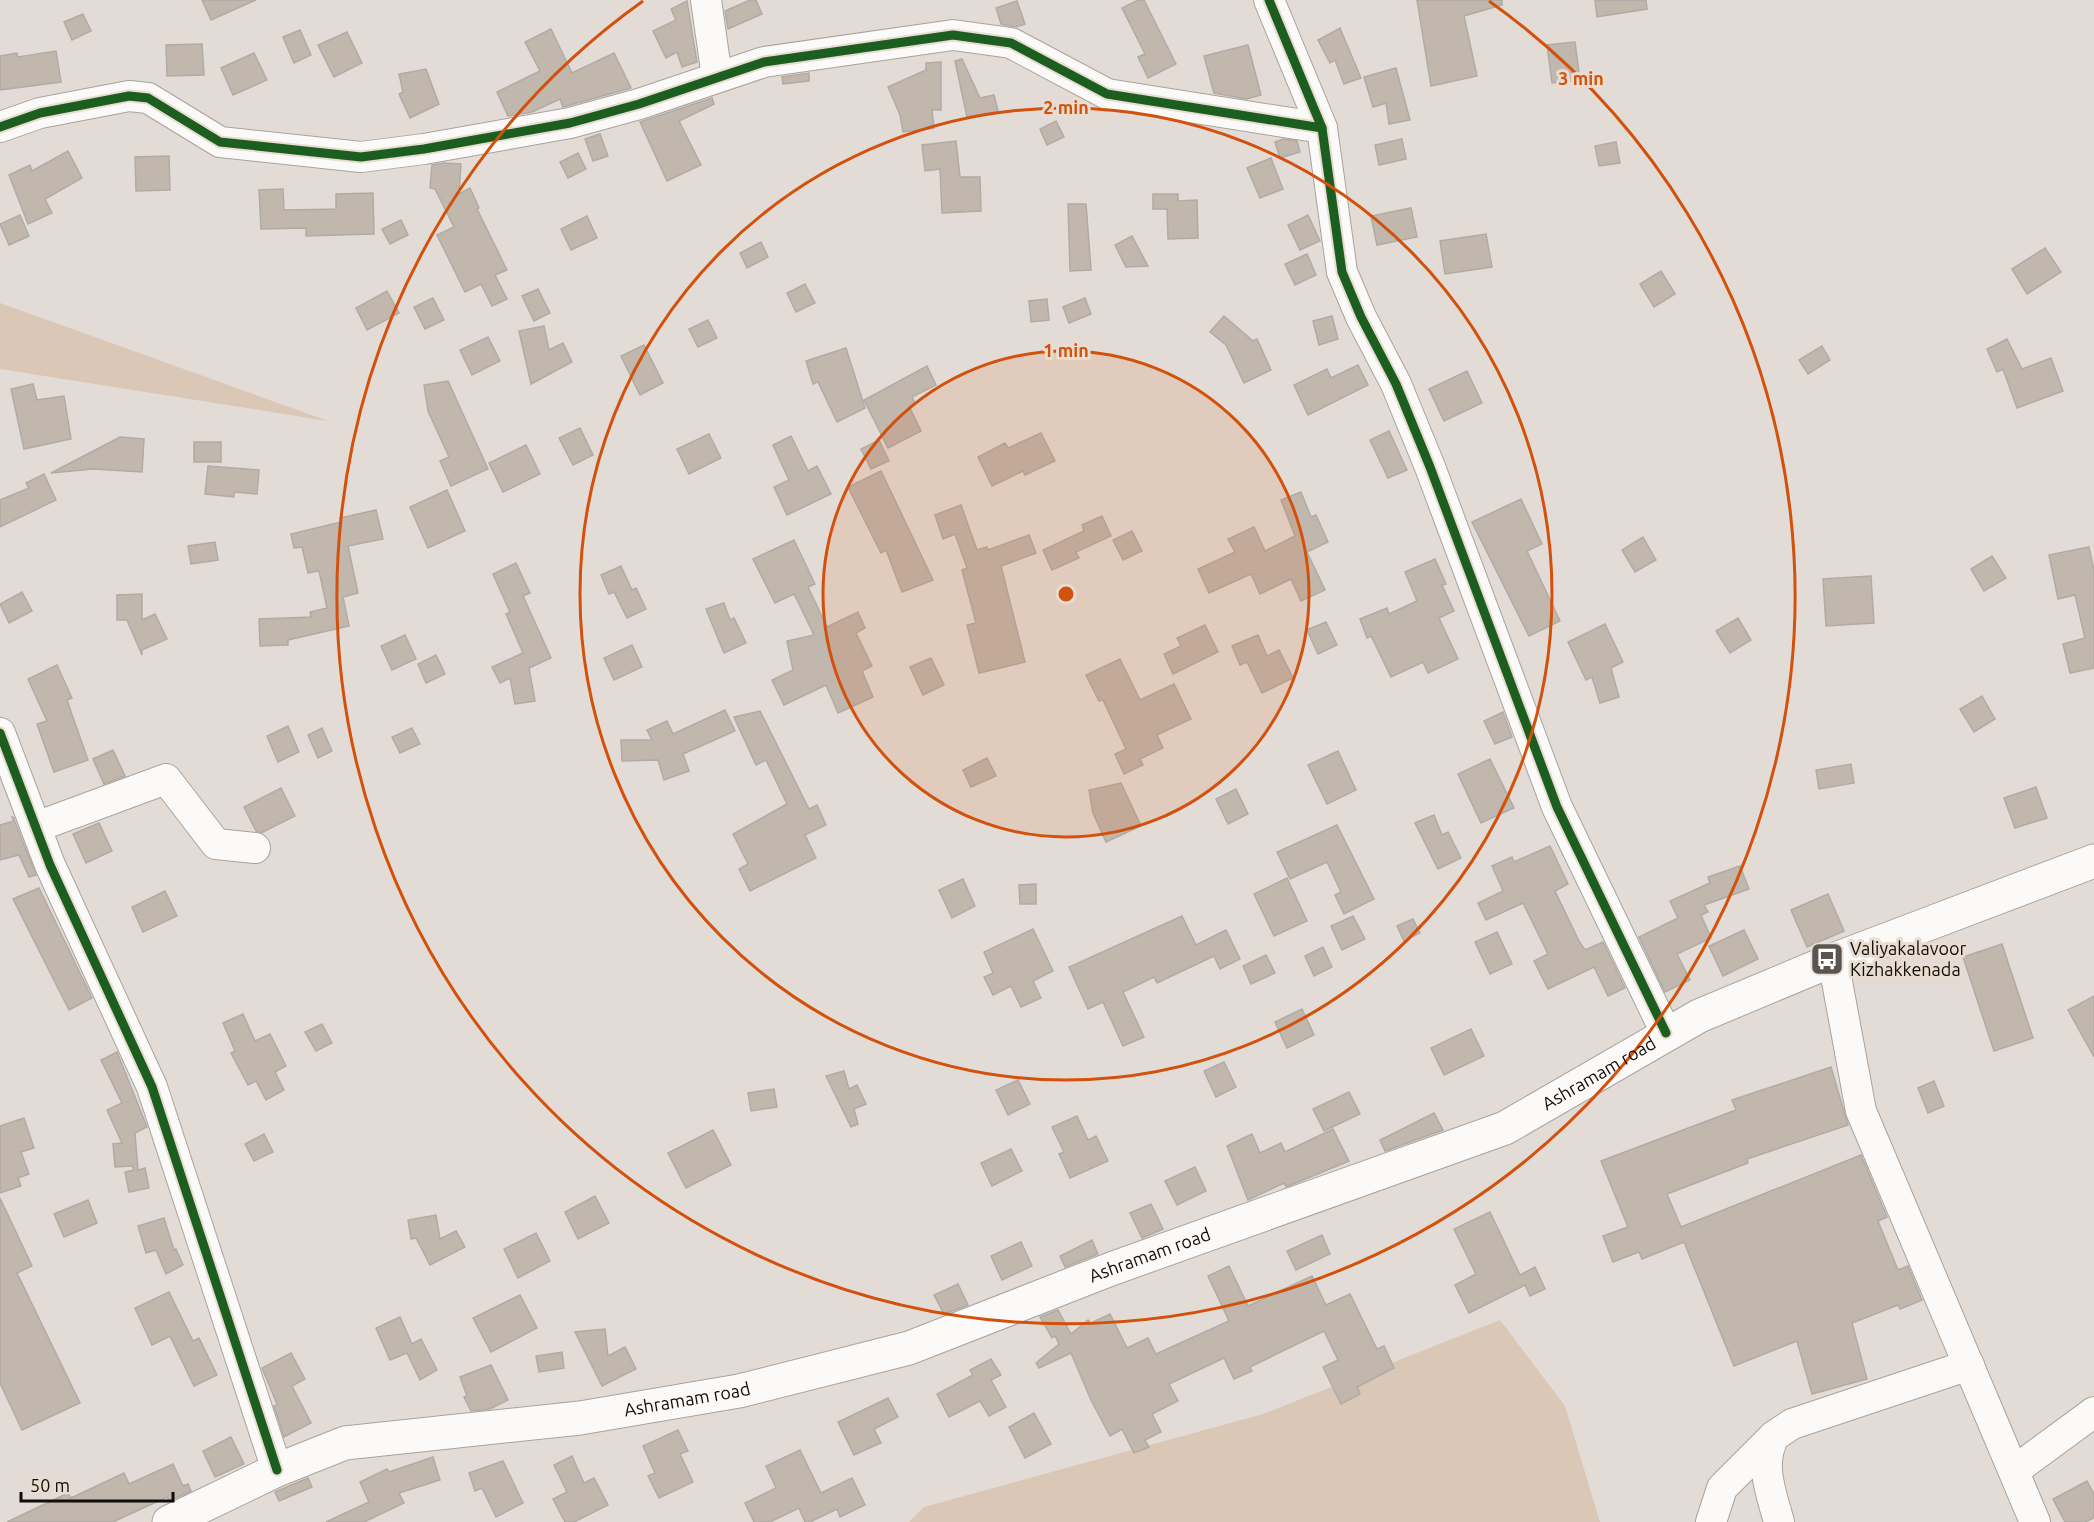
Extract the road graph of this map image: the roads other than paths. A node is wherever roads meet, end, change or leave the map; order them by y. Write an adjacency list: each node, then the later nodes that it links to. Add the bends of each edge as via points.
1 (706, 0): 3 (street)
2 (1269, 0): 5 (street)
3 (717, 77): 4 (street, via 570,123 361,157 220,142 148,98 129,96 40,113); 5 (street, via 764,62 953,35 1011,43 1107,94)
4 (0, 127)
5 (1322, 128): 12 (street, via 1342,272 1396,384 1430,467 1557,807)
6 (0, 733): 7 (street)
7 (12, 799): 8 (street)
8 (36, 826): 9 (street, via 166,779 216,844); 16 (street, via 50,865 152,1087)
9 (255, 848)
10 (2094, 861): 11 (main road, Ashramam road)
11 (1833, 960): 12 (main road, Ashramam road); 13 (street, via 1862,1112)
12 (1666, 1033): 16 (main road, Ashramam road, via 1505,1128 1111,1269 909,1348 739,1391 682,1401 580,1418 345,1443)
13 (1969, 1365): 15 (street, via 1792,1424); 17 (street)
14 (2094, 1412): 17 (street)
15 (1774, 1436): 19 (street, via 1722,1488); 20 (street, via 1766,1451 1766,1475)
16 (277, 1470): 18 (main road, Ashramam road)
17 (2014, 1471): 21 (street)
18 (169, 1522)
19 (1711, 1522)
20 (1779, 1522)
21 (2035, 1522)

